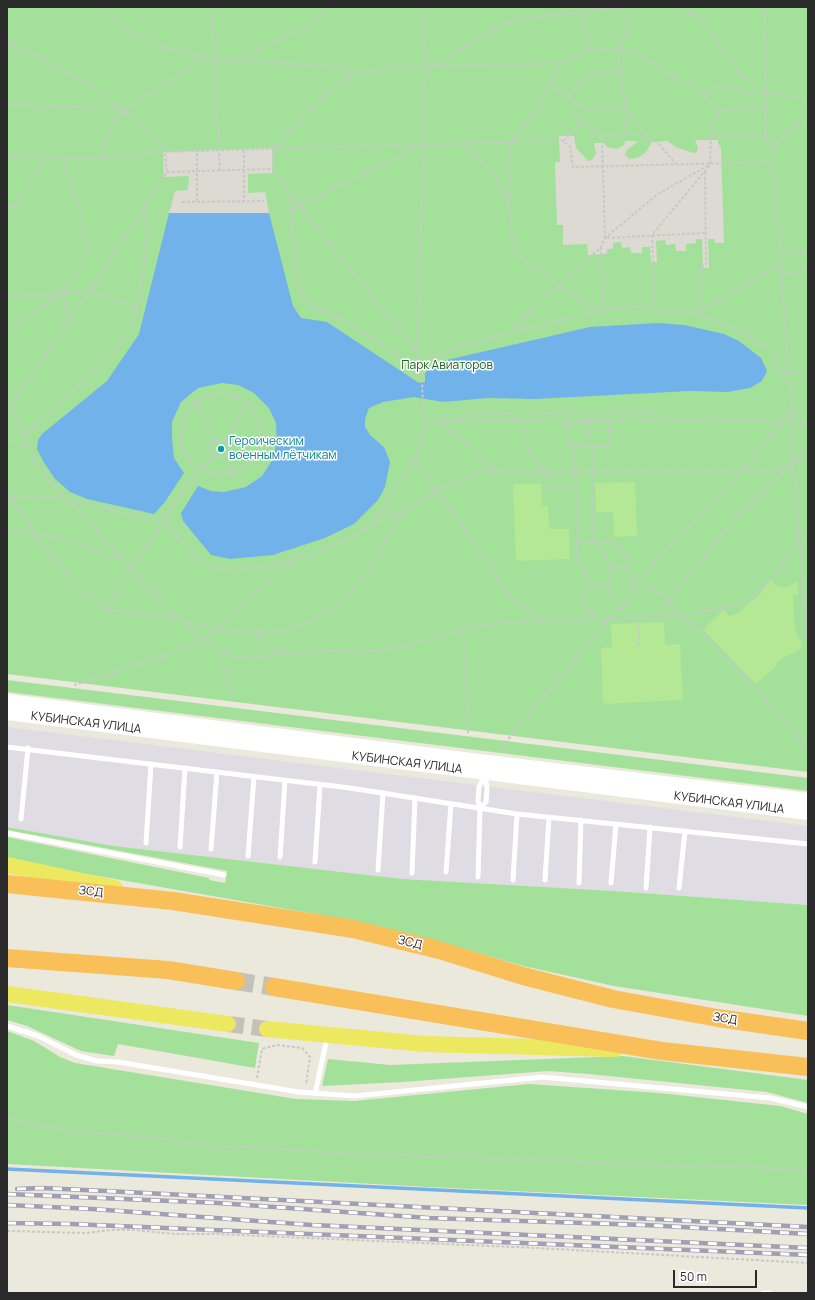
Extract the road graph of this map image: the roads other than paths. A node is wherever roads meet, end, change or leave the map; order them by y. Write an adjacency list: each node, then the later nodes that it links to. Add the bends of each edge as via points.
1 (7, 701): 7 (main road, КУБИНСКАЯ УЛИЦА)
2 (7, 713): 7 (main road, КУБИНСКАЯ УЛИЦА)
3 (7, 747): 4 (lane)
4 (28, 748): 5 (lane); 20 (lane)
5 (151, 764): 6 (lane); 26 (lane)
6 (185, 768): 8 (lane); 28 (lane)
7 (486, 768): 14 (main road, КУБИНСКАЯ УЛИЦА); 16 (lane, via 479,787); 16 (lane, via 486,802); 17 (main road, КУБИНСКАЯ УЛИЦА)
8 (217, 772): 9 (lane); 29 (lane)
9 (254, 778): 10 (lane); 30 (lane)
10 (285, 781): 11 (lane); 31 (lane)
11 (320, 785): 12 (lane); 32 (lane)
12 (383, 793): 13 (lane); 34 (lane)
13 (415, 798): 15 (lane); 36 (lane)
14 (808, 800)
15 (451, 804): 16 (lane); 35 (lane)
16 (480, 808): 18 (lane); 38 (lane)
17 (808, 813)
18 (518, 814): 19 (lane); 39 (lane)
19 (549, 817): 21 (lane); 40 (lane)
20 (21, 819)
21 (581, 820): 22 (lane); 41 (lane)
22 (616, 824): 23 (lane); 42 (lane)
23 (650, 827): 24 (lane); 44 (lane)
24 (685, 831): 27 (lane); 45 (lane)
25 (7, 833): 37 (lane)
26 (146, 842)
27 (808, 844)
28 (180, 847)
29 (211, 849)
30 (248, 856)
31 (280, 858)
32 (315, 862)
33 (7, 865): 46 (main road)
34 (378, 870)
35 (446, 872)
36 (412, 873)
37 (224, 875)
38 (478, 877)
39 (512, 880)
40 (545, 880)
41 (579, 883)
42 (611, 883)
43 (7, 884): 46 (highway, ЗСД)
44 (646, 888)
45 (679, 888)
46 (173, 901): 54 (highway, ЗСД, via 353,929 439,950 523,976 613,999)
47 (7, 958): 48 (highway, via 168,970)
48 (236, 981)
49 (274, 986): 56 (highway)
50 (7, 994): 51 (main road)
51 (228, 1024)
52 (7, 1026): 58 (lane, via 38,1036 76,1055 97,1061 118,1062)
53 (267, 1029): 55 (main road)
54 (808, 1031)
55 (328, 1035): 56 (main road, via 424,1044); 58 (lane)
56 (662, 1051): 57 (highway)
57 (808, 1067)
58 (315, 1094): 59 (lane, via 355,1096 542,1077 770,1098)
59 (808, 1107)
60 (763, 1293): 61 (lane)
61 (770, 1293)

